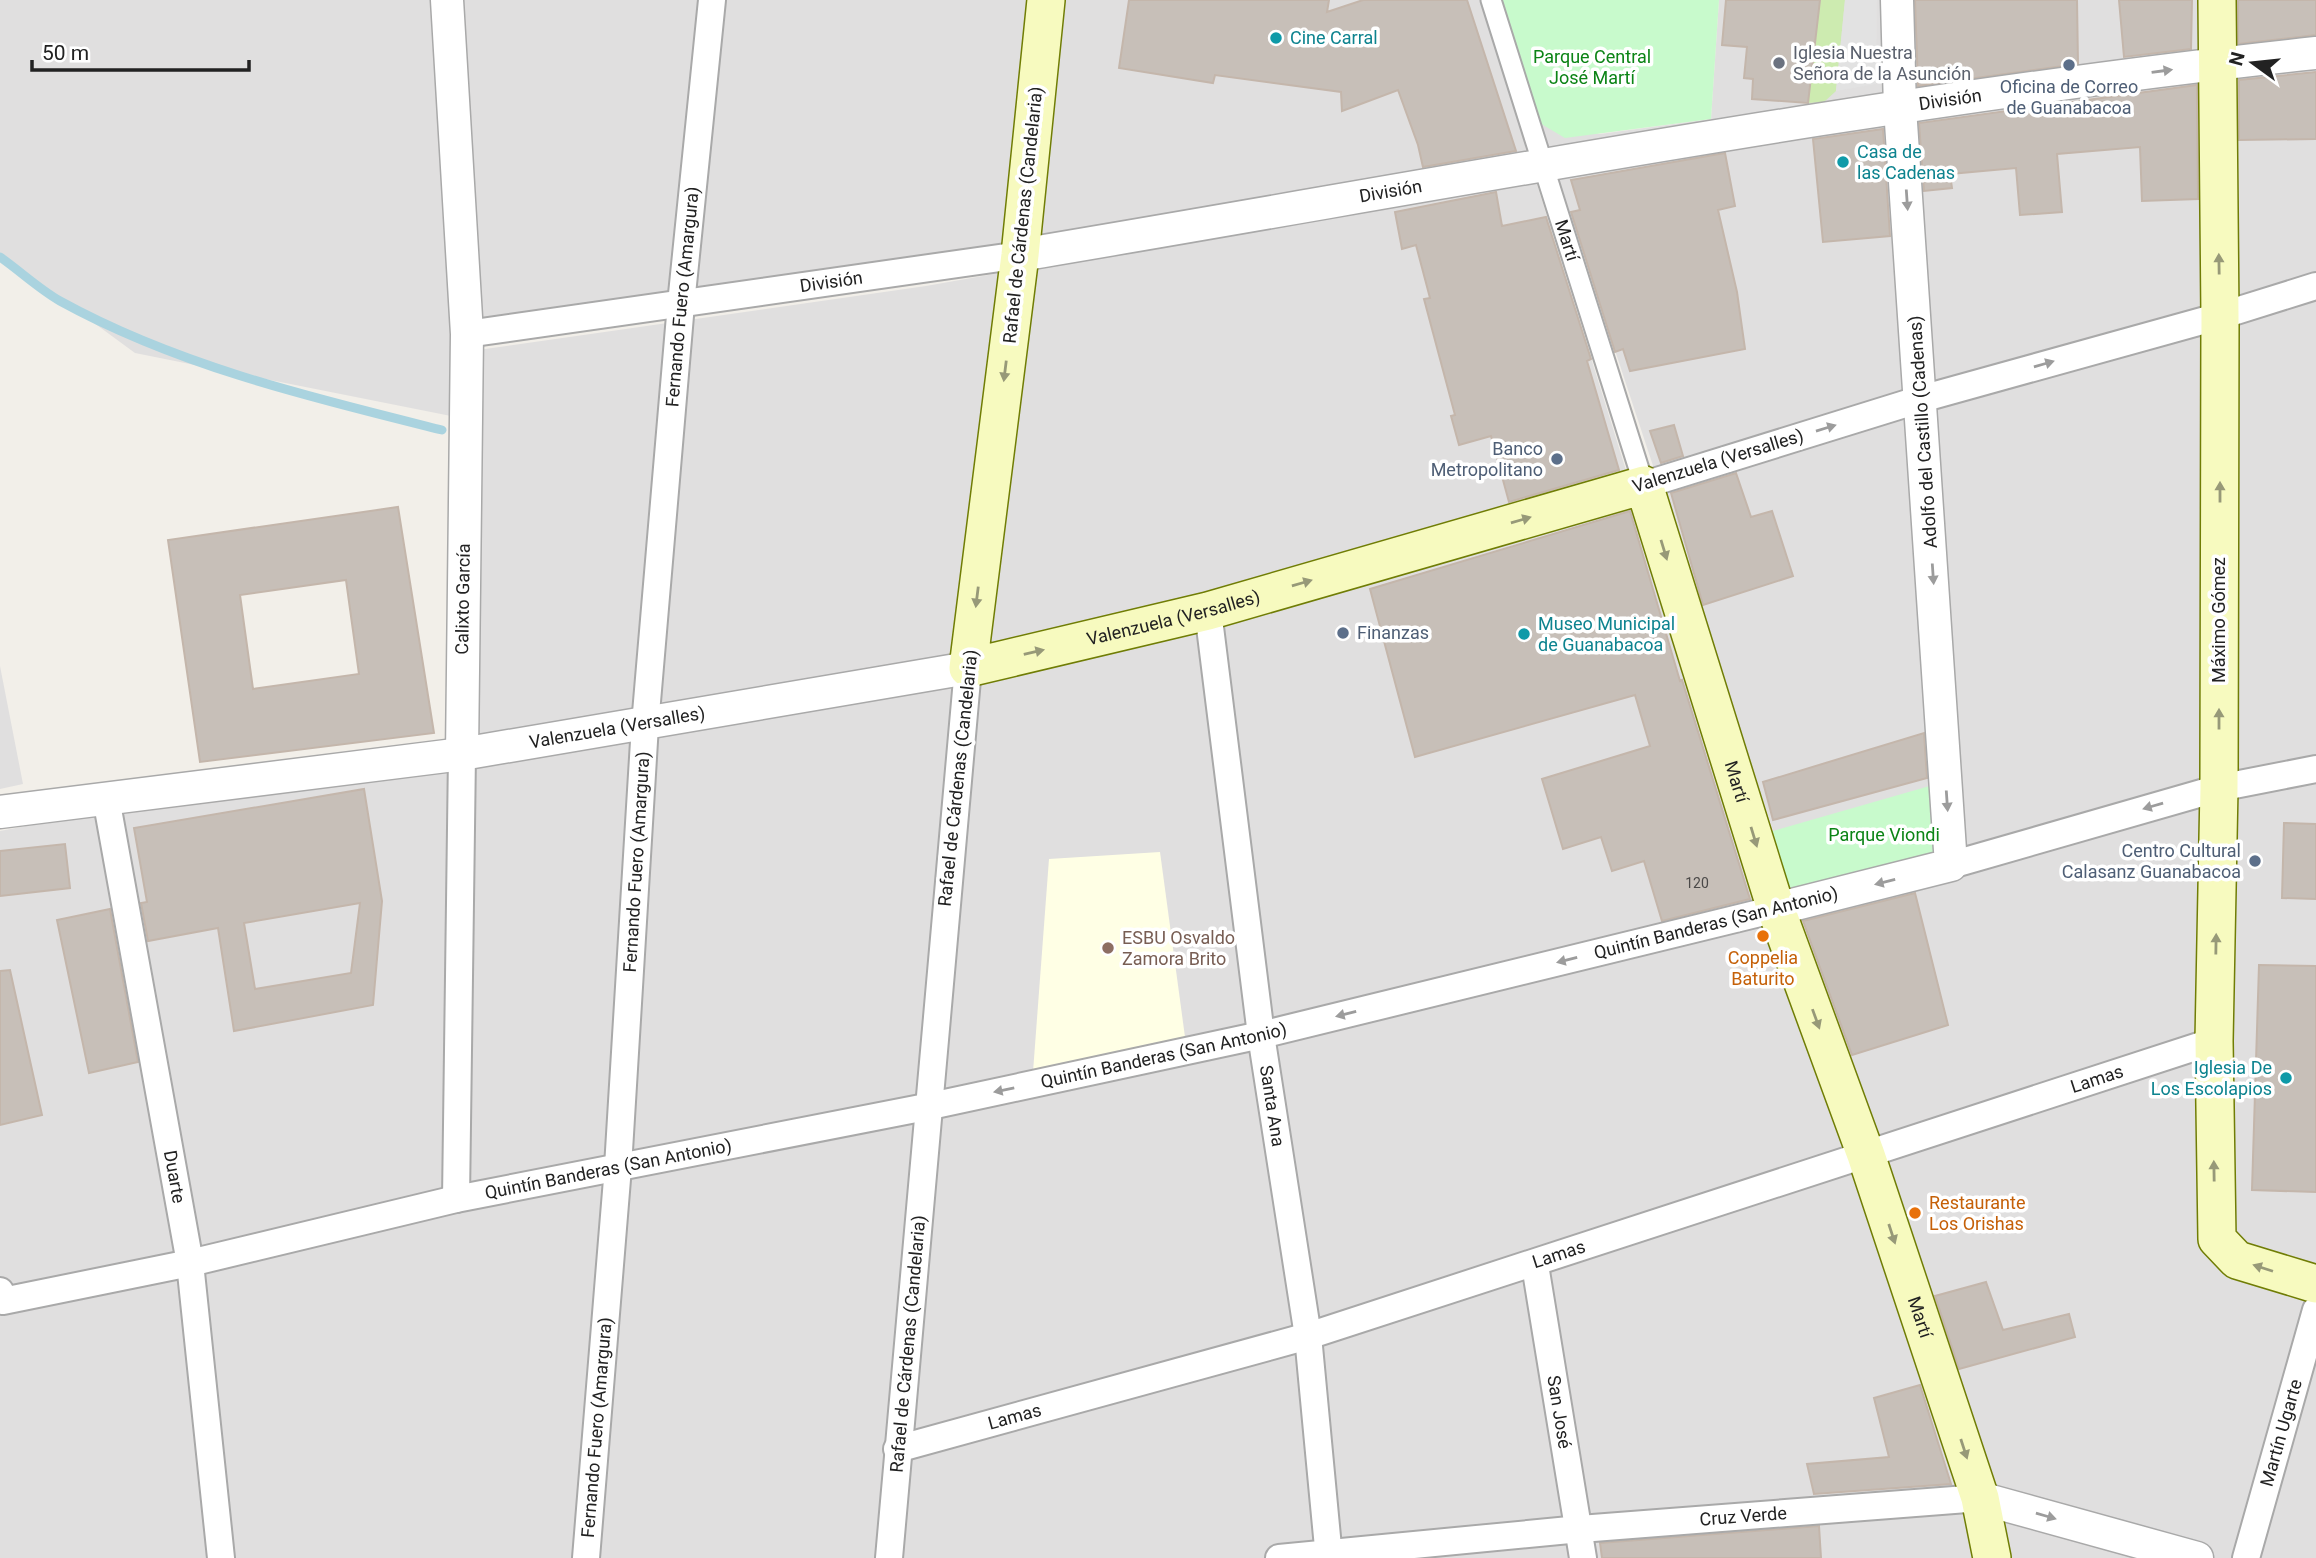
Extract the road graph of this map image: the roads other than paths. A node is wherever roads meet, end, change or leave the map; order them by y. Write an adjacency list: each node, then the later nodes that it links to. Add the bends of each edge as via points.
1 (447, 0): 15 (street, Calixto García)
2 (712, 0): 13 (street, Fernando Fuero (Amargura))
3 (1046, 0): 11 (main road, Rafael de Cárdenas (Candelaria))
4 (1491, 0): 10 (street, Martí)
5 (1897, 0): 9 (street, Adolfo del Castillo (Cadenas))
6 (2217, 0): 8 (main road, Máximo Gómez)
7 (2316, 53): 8 (street, División)
8 (2216, 63): 9 (street, División, one-way to 8); 14 (main road, Máximo Gómez, one-way to 8)
9 (1900, 108): 10 (street, División); 16 (street, Adolfo del Castillo (Cadenas), one-way to 16)
10 (1544, 167): 11 (street, División); 17 (street, Martí)
11 (1020, 255): 13 (street, División); 19 (main road, Rafael de Cárdenas (Candelaria), one-way to 19)
12 (2316, 286): 14 (street, Valenzuela (Versalles))
13 (681, 304): 15 (street, División); 20 (street, Fernando Fuero (Amargura))
14 (2220, 316): 16 (street, Valenzuela (Versalles), one-way to 14); 23 (main road, Máximo Gómez, one-way to 14)
15 (467, 334): 21 (street, Calixto García)
16 (1921, 398): 17 (street, Valenzuela (Versalles), one-way to 16); 26 (street, Adolfo del Castillo (Cadenas), one-way to 26)
17 (1644, 485): 18 (main road, Valenzuela (Versalles), one-way to 17); 27 (main road, Martí, one-way to 27)
18 (1208, 611): 19 (main road, Valenzuela (Versalles), one-way to 18); 28 (street, Santa Ana)
19 (968, 668): 20 (street, Valenzuela (Versalles)); 30 (street, Rafael de Cárdenas (Candelaria))
20 (645, 725): 21 (street, Valenzuela (Versalles)); 32 (street, Fernando Fuero (Amargura))
21 (462, 754): 24 (street, Valenzuela (Versalles)); 33 (street, Calixto García)
22 (2316, 769): 23 (street, Quintín Banderas (San Antonio))
23 (2219, 788): 26 (street, Quintín Banderas (San Antonio), one-way to 26); 29 (main road, Máximo Gómez, one-way to 23)
24 (106, 798): 25 (street, Valenzuela (Versalles)); 34 (street, Duarte)
25 (0, 812)
26 (1951, 865): 27 (street, Quintín Banderas (San Antonio), one-way to 27)
27 (1776, 909): 28 (street, Quintín Banderas (San Antonio), one-way to 28); 31 (main road, Martí, one-way to 31)
28 (1261, 1035): 30 (street, Quintín Banderas (San Antonio), one-way to 30); 39 (street, Santa Ana)
29 (2214, 1041): 31 (street, Lamas); 36 (main road, Máximo Gómez, one-way to 29, via 2237,1259 2217,1239)
30 (926, 1107): 32 (street, Quintín Banderas (San Antonio)); 40 (street, Rafael de Cárdenas (Candelaria))
31 (1866, 1155): 35 (street, Lamas); 41 (main road, Martí, one-way to 41)
32 (618, 1167): 33 (street, Quintín Banderas (San Antonio)); 45 (street, Fernando Fuero (Amargura))
33 (456, 1199): 34 (street, Quintín Banderas (San Antonio))
34 (190, 1263): 37 (street, Quintín Banderas (San Antonio)); 44 (street, Duarte)
35 (1535, 1265): 39 (street, Lamas); 42 (street, San José)
36 (2316, 1284)
37 (2, 1296)
38 (2316, 1310): 51 (street, Martín Ugarte)
39 (1308, 1336): 40 (street, Lamas); 43 (street, Santa Ana)
40 (897, 1449): 46 (street, Rafael de Cárdenas (Candelaria))
41 (1980, 1498): 42 (street, Cruz Verde); 49 (main road, Martí); 50 (street, Cruz Verde, one-way to 50)
42 (1580, 1529): 43 (street, Cruz Verde); 48 (street, San José)
43 (1329, 1556): 47 (street, Cruz Verde)
44 (221, 1558)
45 (586, 1558)
46 (889, 1558)
47 (1279, 1558)
48 (1583, 1558)
49 (1992, 1558)
50 (2197, 1558)
51 (2246, 1558)

